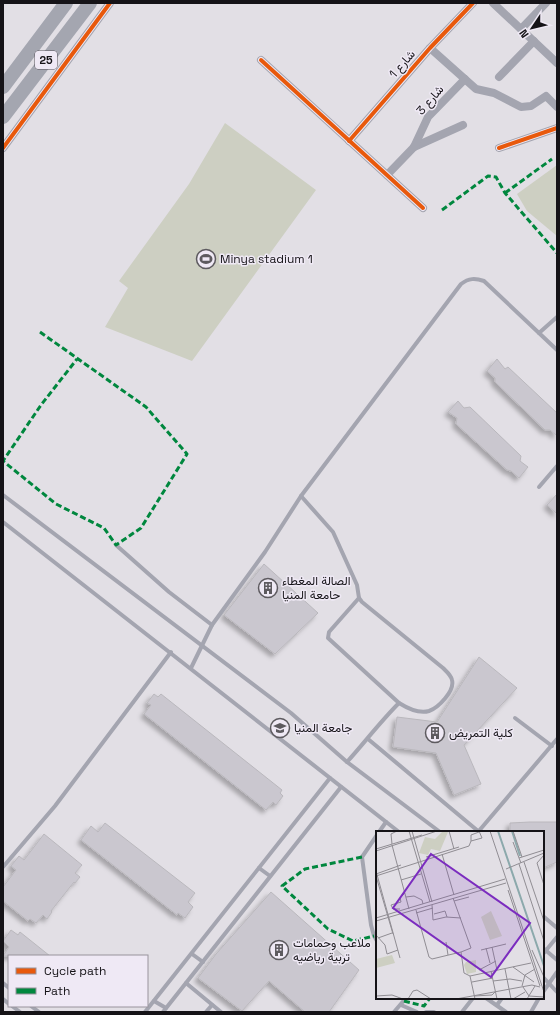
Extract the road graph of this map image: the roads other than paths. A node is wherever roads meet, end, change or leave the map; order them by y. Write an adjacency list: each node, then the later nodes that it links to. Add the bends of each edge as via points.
1 (66, 3): 14 (highway, 25)
2 (90, 3): 16 (highway, 25)
3 (110, 3): 21 (street)
4 (473, 3): 9 (street, شارع 1)
5 (493, 3): 7 (street)
6 (546, 3): 7 (street)
7 (521, 29): 8 (street)
8 (534, 41): 11 (street); 12 (street)
9 (430, 48): 13 (street); 19 (street, شارع 1)
10 (261, 60): 19 (street)
11 (557, 63)
12 (499, 77)
13 (464, 79): 15 (street, via 476,89 494,93 521,106 531,106 546,96); 20 (street, شارع 3, via 428,117)
14 (3, 87)
15 (557, 107)
16 (3, 117)
17 (463, 125): 20 (street)
18 (557, 128): 22 (street)
19 (349, 141): 23 (street)
20 (414, 147): 23 (street, شارع 3)
21 (3, 148)
22 (499, 148)
23 (387, 175): 24 (street)
24 (423, 208)
25 (557, 317): 26 (lane)
26 (539, 333): 27 (lane); 31 (lane, via 484,281 477,278 464,282)
27 (557, 350)
28 (557, 466): 29 (lane)
29 (539, 487)
30 (3, 494): 36 (lane)
31 (301, 496): 34 (lane, via 333,532 357,586); 35 (lane, via 265,552)
32 (3, 522): 37 (lane)
33 (116, 545): 35 (lane, via 169,592)
34 (359, 598): 39 (lane, via 329,632 328,638); 39 (lane, via 443,668 453,681 453,687 429,711 407,708)
35 (212, 624): 36 (lane)
36 (201, 646): 38 (lane); 44 (lane, via 291,714)
37 (171, 652): 38 (lane); 54 (lane, via 55,806)
38 (191, 668): 45 (lane)
39 (399, 703): 41 (lane)
40 (515, 718): 43 (lane)
41 (368, 739): 44 (lane); 51 (lane)
42 (557, 739): 43 (lane)
43 (552, 746): 52 (lane)
44 (347, 762): 50 (lane)
45 (330, 778): 46 (lane); 55 (lane)
46 (340, 786): 47 (lane); 56 (lane)
47 (386, 822): 48 (lane); 49 (lane)
48 (380, 831)
49 (398, 831)
50 (439, 831)
51 (477, 831)
52 (479, 831)
53 (376, 836): 60 (lane, via 362,857 371,925)
54 (3, 867)
55 (260, 868): 56 (lane); 62 (lane)
56 (270, 876): 64 (lane)
57 (544, 917): 58 (lane)
58 (557, 928)
59 (557, 937): 61 (lane)
60 (376, 939)
61 (544, 951): 63 (lane)
62 (192, 954): 64 (lane); 76 (lane)
63 (557, 960)
64 (203, 962): 68 (lane)
65 (557, 972): 67 (lane)
66 (544, 978): 67 (lane)
67 (549, 982): 69 (lane); 70 (lane)
68 (186, 983): 77 (lane); 80 (lane)
69 (544, 990)
70 (557, 992)
71 (405, 999): 78 (lane)
72 (472, 999): 88 (lane)
73 (488, 999): 79 (lane)
74 (501, 999): 79 (lane)
75 (538, 999): 90 (lane)
76 (154, 1001): 80 (lane); 81 (lane)
77 (212, 1005): 82 (lane); 83 (lane)
78 (401, 1005): 84 (lane); 85 (lane)
79 (497, 1005): 89 (lane)
80 (164, 1010)
81 (145, 1012)
82 (206, 1012)
83 (221, 1012)
84 (394, 1012)
85 (417, 1012)
86 (426, 1012): 87 (lane)
87 (434, 1012)
88 (462, 1012)
89 (506, 1012)
90 (531, 1012)

